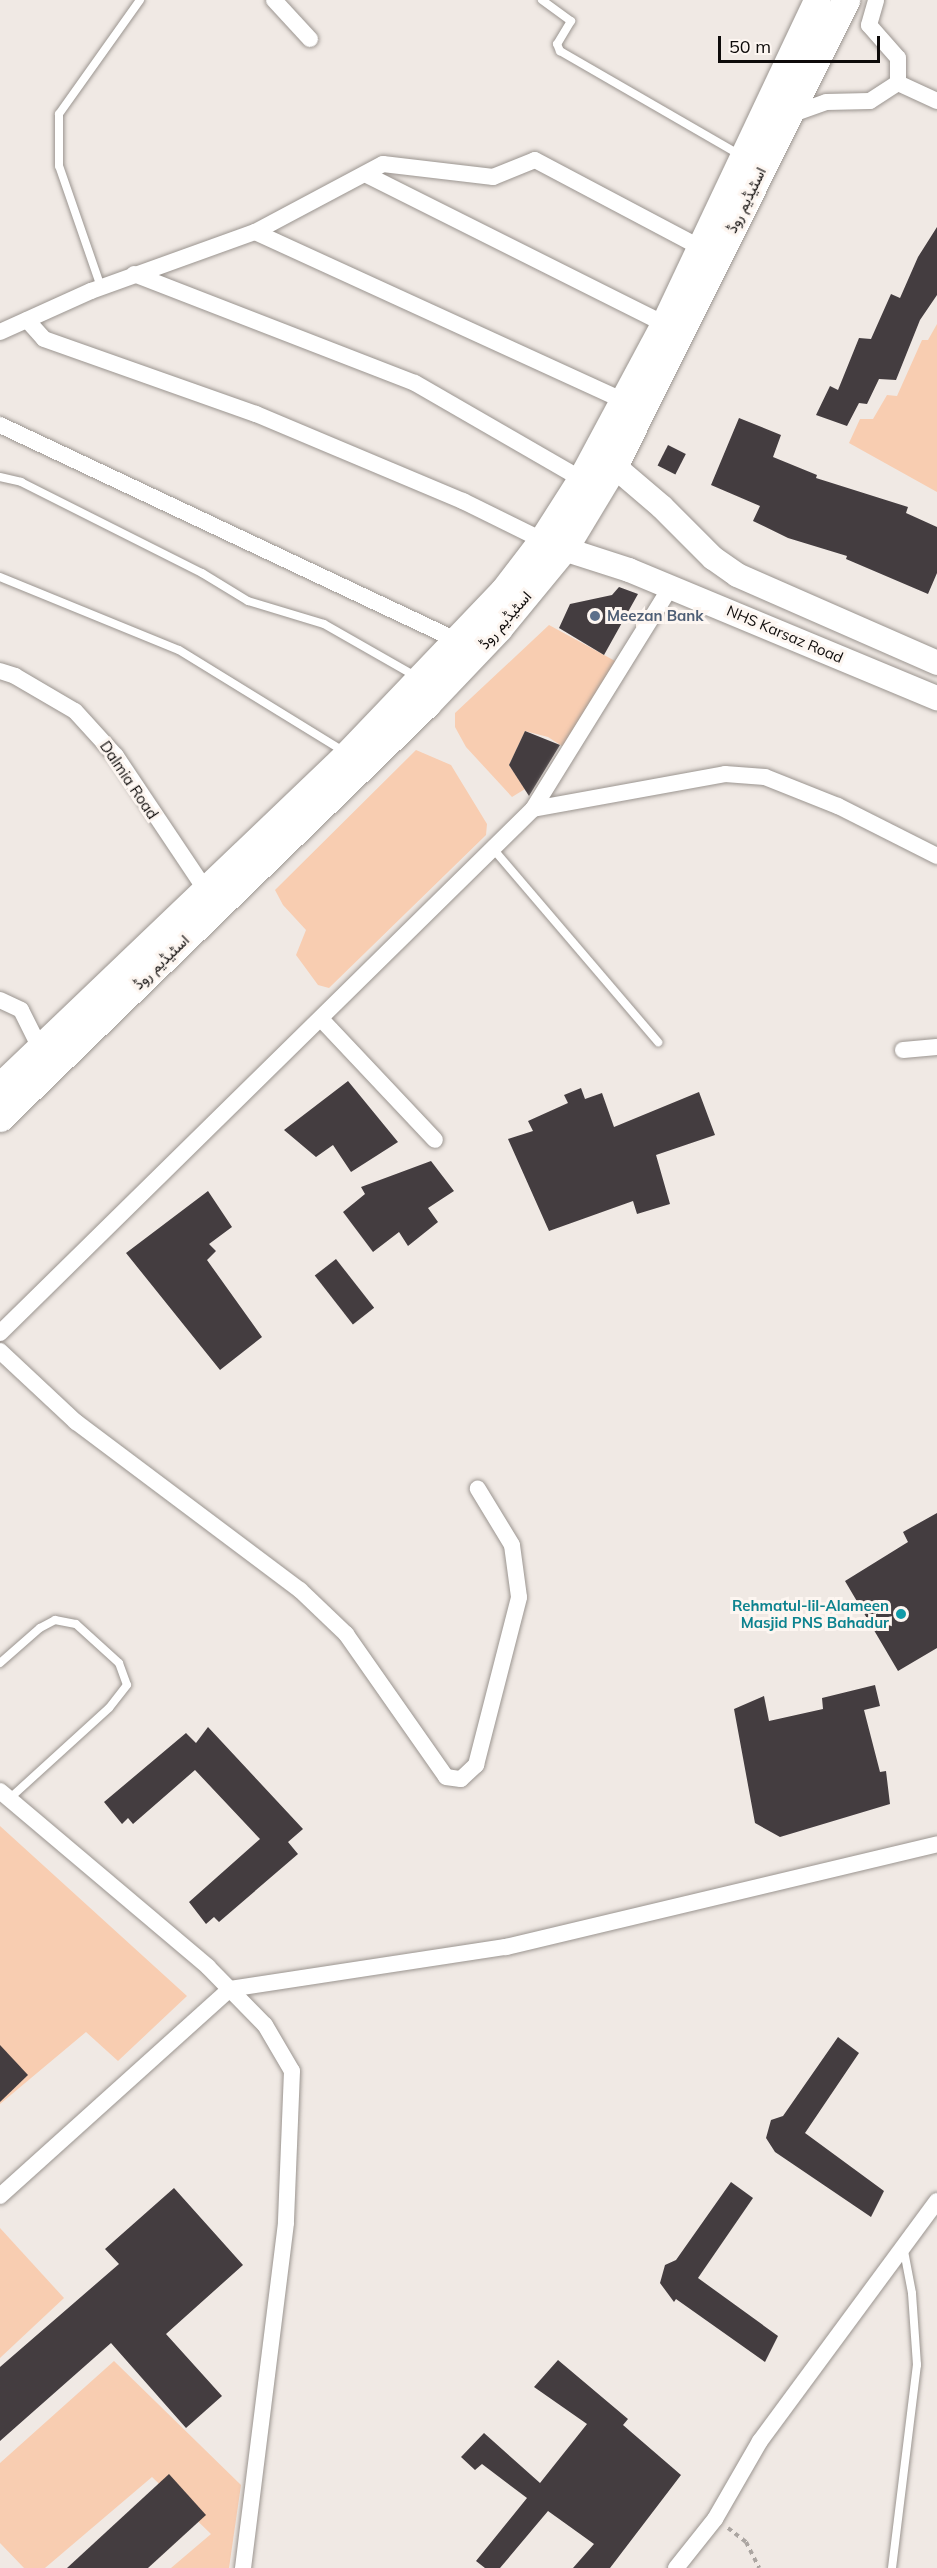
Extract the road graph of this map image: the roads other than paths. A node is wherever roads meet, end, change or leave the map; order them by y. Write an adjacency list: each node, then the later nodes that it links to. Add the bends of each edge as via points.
1 (140, 0): 16 (lane, via 59,114 59,166)
2 (273, 0): 7 (street)
3 (542, 0): 11 (lane, via 571,21 557,49)
4 (846, 0): 10 (main road, اسٹیڈیم روڈ)
5 (876, 0): 8 (street, via 869,25 898,58)
6 (813, 2): 11 (main road, اسٹیڈیم روڈ)
7 (310, 39)
8 (898, 83): 9 (street); 10 (street, via 870,101 826,102)
9 (937, 101)
10 (787, 116): 22 (main road, اسٹیڈیم روڈ)
11 (742, 157): 14 (main road, اسٹیڈیم روڈ)
12 (365, 174): 13 (street); 14 (street, via 383,165 493,177 535,160); 18 (street)
13 (255, 232): 15 (street); 20 (street)
14 (699, 247): 18 (main road, اسٹیڈیم روڈ)
15 (134, 274): 16 (street); 24 (street, via 416,383)
16 (101, 287): 17 (street)
17 (27, 320): 19 (street); 25 (street, via 44,339 256,414 463,501)
18 (664, 324): 20 (main road, اسٹیڈیم روڈ)
19 (0, 332)
20 (624, 401): 24 (main road, اسٹیڈیم روڈ)
21 (0, 425): 30 (street)
22 (614, 466): 25 (main road, اسٹیڈیم روڈ); 26 (street)
23 (0, 477): 33 (lane, via 21,482 202,573 248,601 324,624)
24 (581, 479): 25 (main road, اسٹیڈیم روڈ)
25 (553, 544): 28 (street, NHS Karsaz Road); 30 (main road, اسٹیڈیم روڈ); 47 (main road, اسٹیڈیم روڈ, via 500,628)
26 (737, 576): 29 (street); 31 (street)
27 (0, 577): 35 (lane, via 179,650)
28 (670, 588): 29 (street, NHS Karsaz Road); 36 (street)
29 (724, 608): 34 (street, NHS Karsaz Road)
30 (456, 640): 33 (main road, اسٹیڈیم روڈ)
31 (937, 663)
32 (0, 671): 39 (street, Dalmia Road, via 75,711 95,732 116,756)
33 (420, 679): 35 (main road, اسٹیڈیم روڈ)
34 (937, 698)
35 (347, 754): 39 (main road, اسٹیڈیم روڈ)
36 (533, 809): 37 (street); 38 (street, via 725,774 765,777)
37 (494, 850): 41 (street); 42 (lane)
38 (937, 856)
39 (207, 892): 44 (main road, اسٹیڈیم روڈ)
40 (0, 1000): 44 (street, via 21,1010)
41 (321, 1018): 48 (street); 49 (street)
42 (658, 1042)
43 (937, 1047): 45 (street)
44 (40, 1048): 46 (main road, اسٹیڈیم روڈ)
45 (903, 1050)
46 (0, 1086)
47 (0, 1118)
48 (435, 1140)
49 (0, 1333)
50 (0, 1351): 51 (street, via 76,1422 300,1590 346,1634 446,1777 461,1779 476,1765 519,1597 513,1545)
51 (478, 1489)
52 (0, 1663): 53 (lane, via 55,1620 76,1624 119,1663 127,1685 109,1708)
53 (5, 1795): 55 (street)
54 (937, 1844): 55 (street, via 506,1947)
55 (230, 1989): 56 (street); 59 (street, via 265,2025 292,2071 286,2223)
56 (0, 2196)
57 (937, 2201): 58 (street)
58 (903, 2246): 60 (street, via 760,2441 715,2519); 61 (lane, via 912,2293 917,2365)
59 (243, 2568)
60 (676, 2568)
61 (892, 2568)

